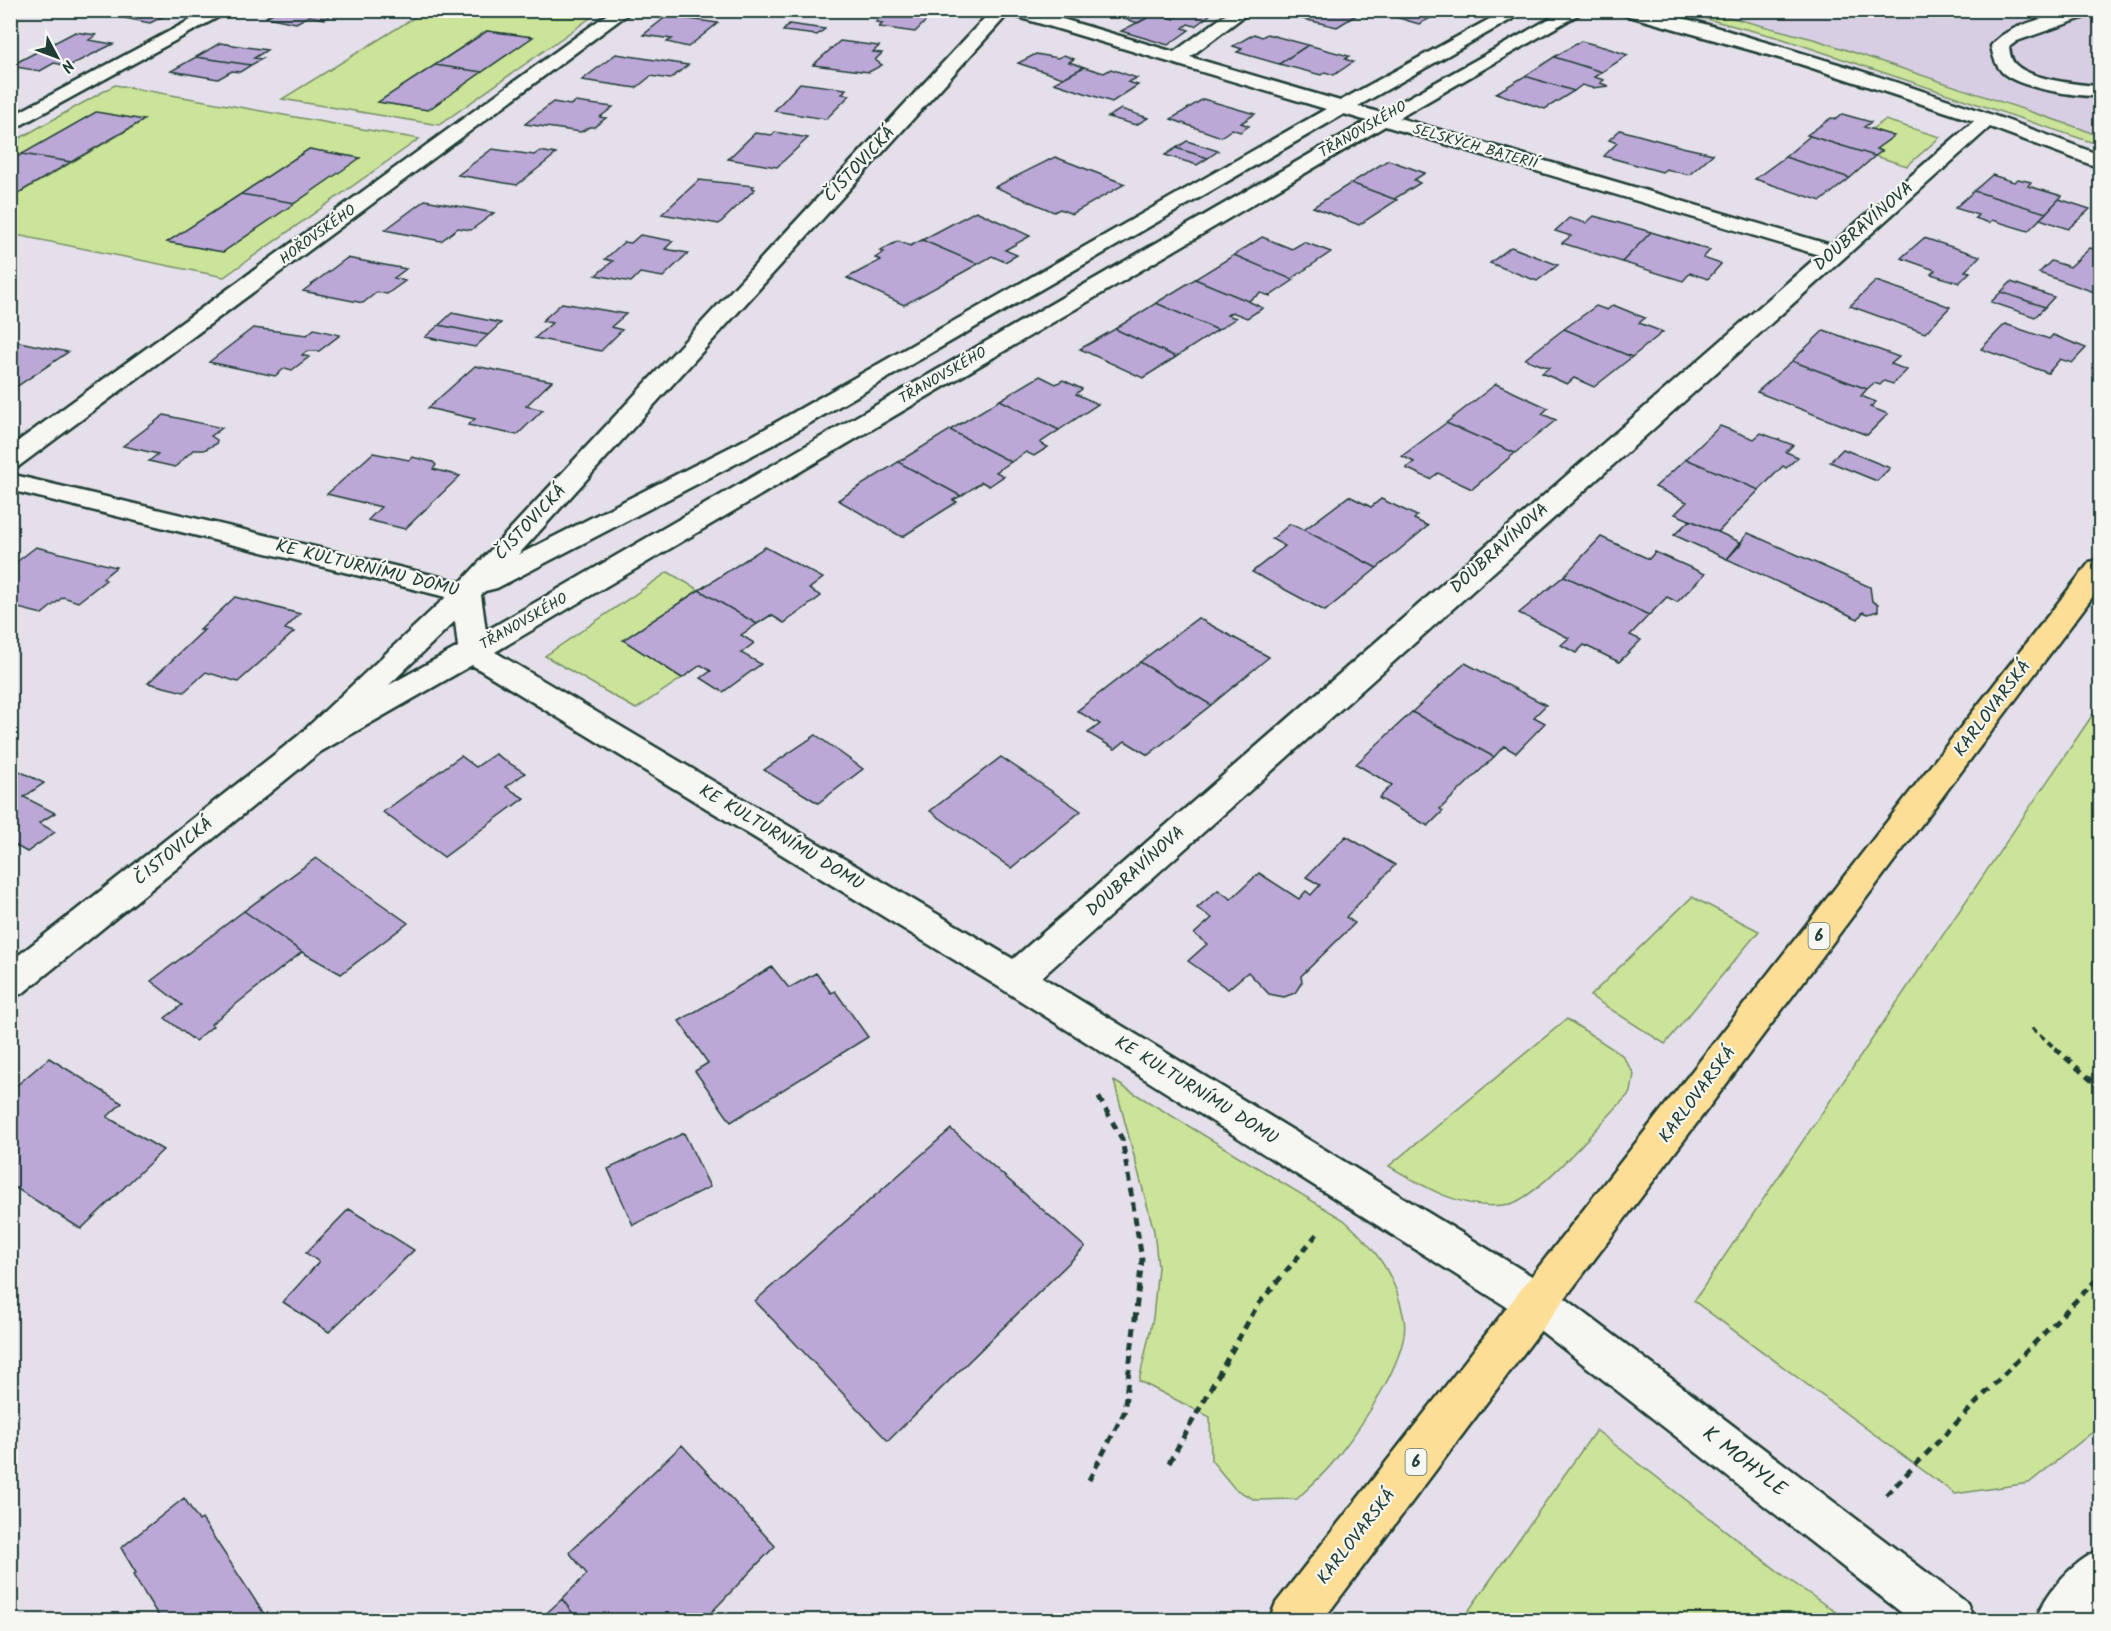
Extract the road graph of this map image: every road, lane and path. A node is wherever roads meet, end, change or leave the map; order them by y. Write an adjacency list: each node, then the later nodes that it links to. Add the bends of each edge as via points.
1 (224, 10): 15 (street)
2 (625, 10): 20 (street, HOŘOVSKÉHO)
3 (1002, 10): 23 (street, ČISTOVICKÁ)
4 (1012, 10): 10 (street, SELSKÝCH BATERIÍ)
5 (1244, 10): 10 (street)
6 (1520, 10): 12 (street, TŘANOVSKÉHO)
7 (1578, 10): 13 (street, TŘANOVSKÉHO)
8 (1628, 10): 14 (street, via 1753,43)
9 (2088, 10): 11 (street, via 2010,37 2000,46 2004,63 2012,72)
10 (1176, 59): 12 (street, SELSKÝCH BATERIÍ)
11 (2100, 92)
12 (1341, 108): 13 (street, SELSKÝCH BATERIÍ); 23 (street, TŘANOVSKÉHO, via 764,440)
13 (1380, 120): 19 (street, SELSKÝCH BATERIÍ); 24 (street, TŘANOVSKÉHO)
14 (1986, 120): 17 (street); 19 (street, DOUBRAVÍNOVA)
15 (10, 125)
16 (2100, 146): 17 (street)
17 (2079, 153): 18 (street)
18 (2100, 162)
19 (1834, 253): 26 (street, DOUBRAVÍNOVA)
20 (10, 460)
21 (10, 482): 23 (street, KE KULTURNÍMU DOMU)
22 (2100, 568): 33 (main road, KARLOVARSKÁ / 6)
23 (466, 593): 24 (street, KE KULTURNÍMU DOMU); 25 (street, ČISTOVICKÁ)
24 (473, 652): 25 (street, TŘANOVSKÉHO); 26 (street, KE KULTURNÍMU DOMU)
25 (309, 744): 27 (street, ČISTOVICKÁ)
26 (1015, 979): 31 (street, KE KULTURNÍMU DOMU)
27 (10, 983)
28 (2032, 1028): 29 (path)
29 (2100, 1088)
30 (1095, 1092): 35 (path, via 1122,1139 1142,1259 1124,1413)
31 (1351, 1187): 33 (street, KE KULTURNÍMU DOMU); 34 (path, via 1257,1306)
32 (2100, 1276): 36 (path)
33 (1538, 1303): 36 (street, K MOHYLE); 38 (main road, KARLOVARSKÁ / 6)
34 (1170, 1463)
35 (1089, 1480)
36 (1843, 1538): 39 (street, K MOHYLE)
37 (2100, 1574): 40 (street)
38 (1293, 1620)
39 (1950, 1620)
40 (2060, 1620)

